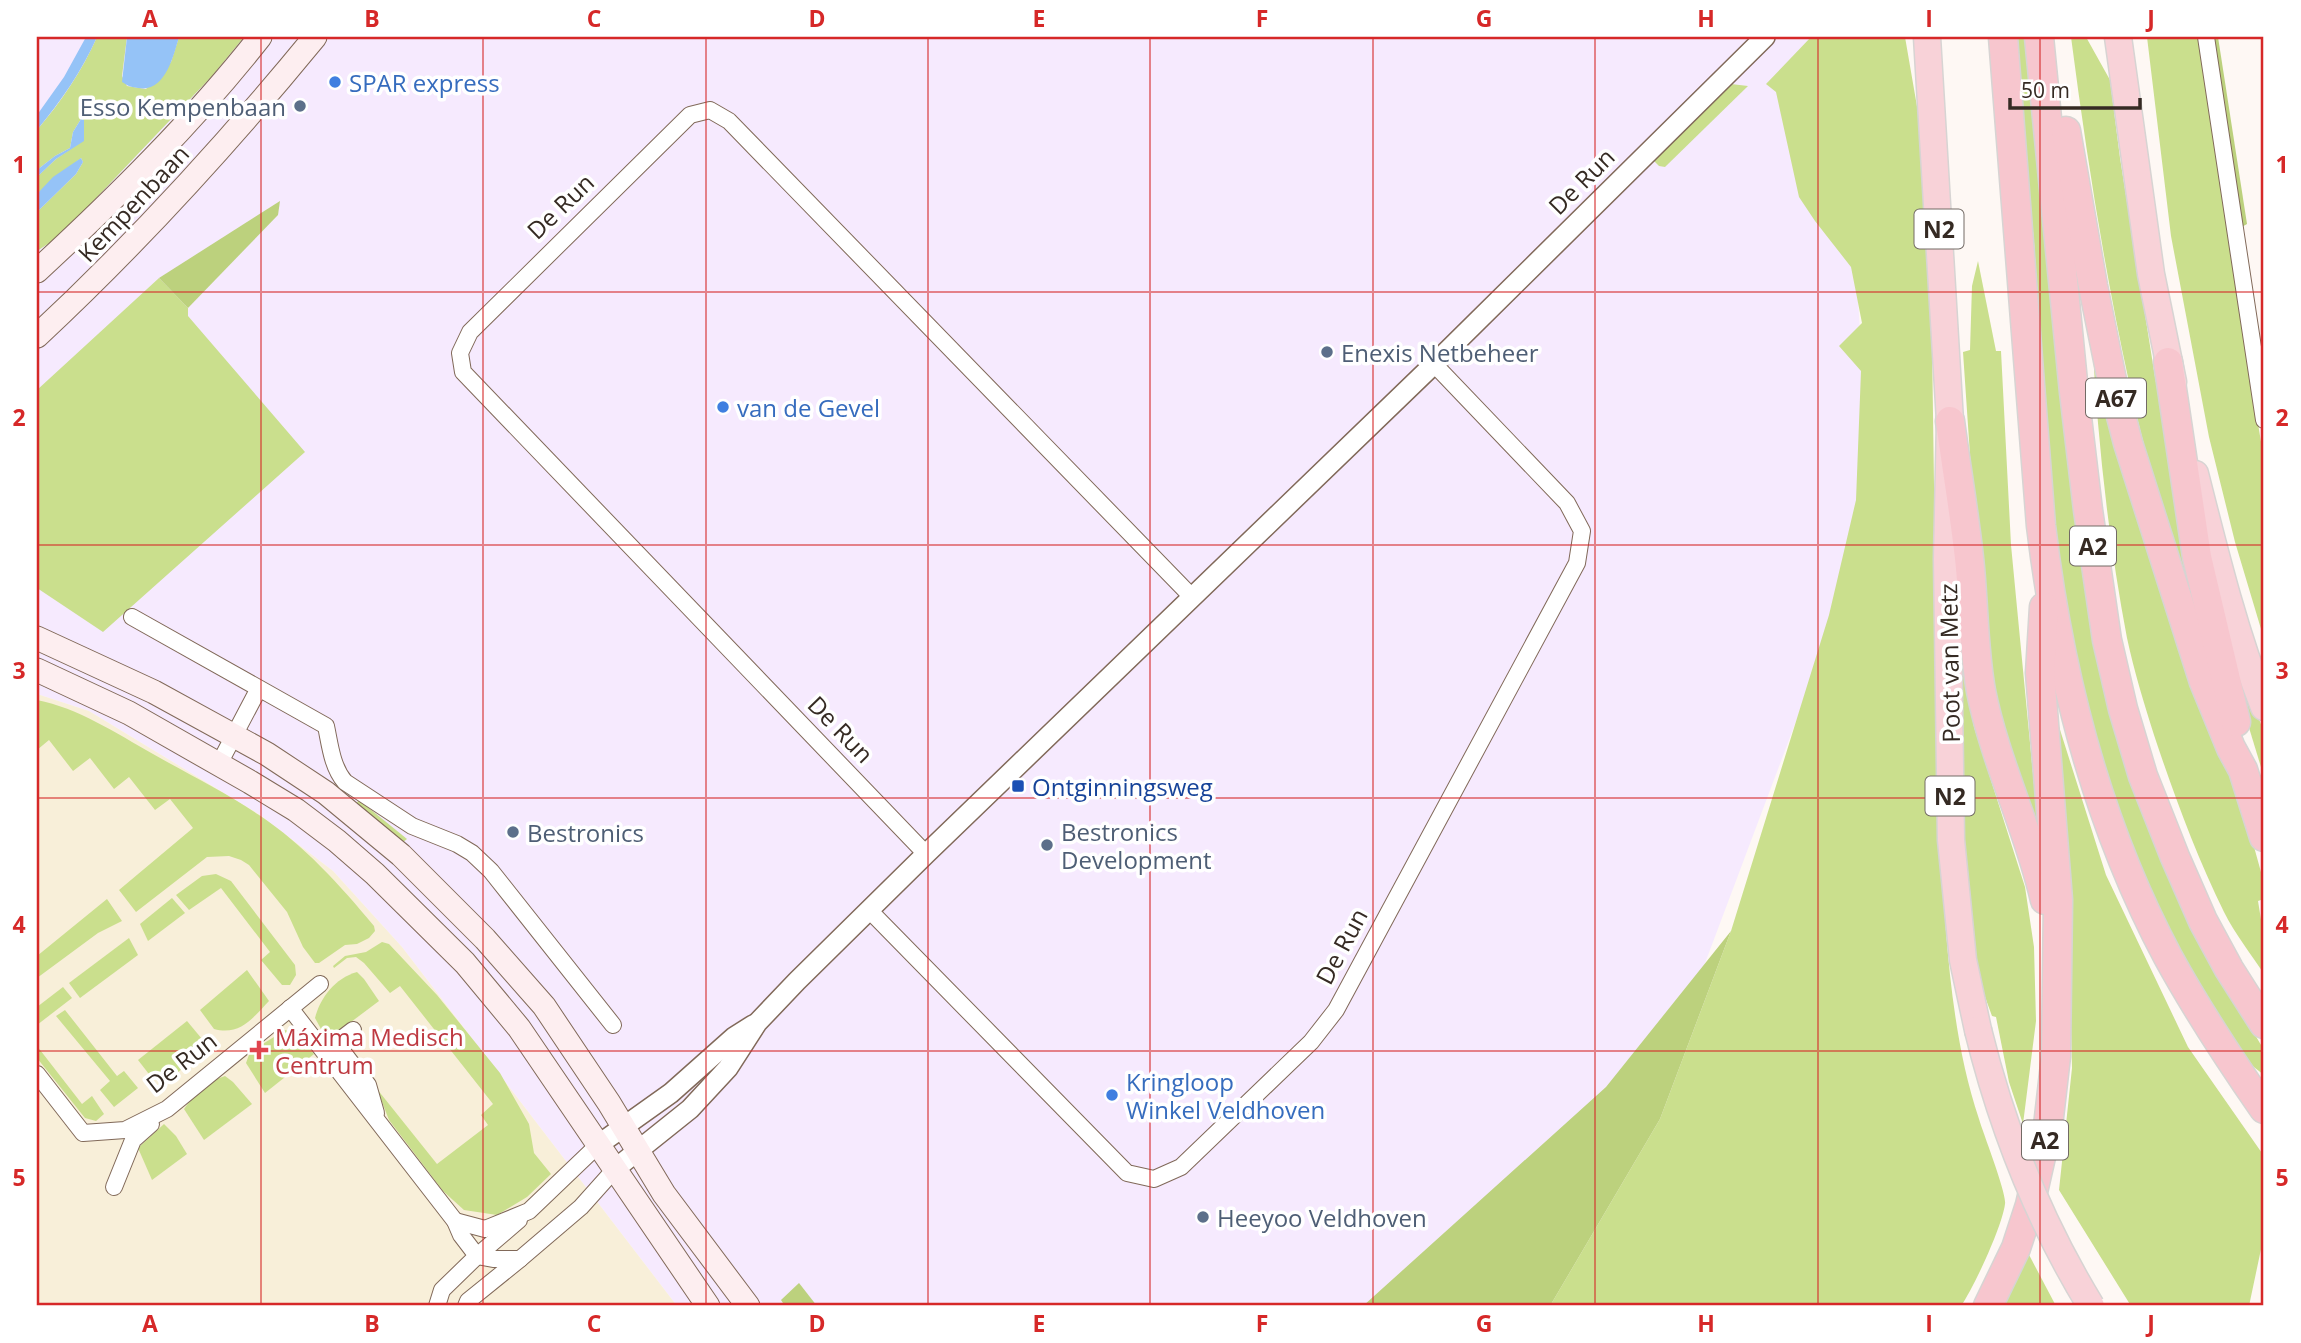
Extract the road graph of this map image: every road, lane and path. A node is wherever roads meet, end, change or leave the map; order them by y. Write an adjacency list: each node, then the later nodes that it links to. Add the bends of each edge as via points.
1 (260, 37): 9 (main road, Kempenbaan, via 172,139)
2 (315, 37): 10 (main road, Kempenbaan, via 186,187)
3 (1765, 37): 12 (street, De Run)
4 (1927, 37): 14 (highway, Poot van Metz / N2)
5 (2003, 37): 15 (highway, A2)
6 (2040, 37): 24 (highway, A67, via 2059,90 2093,286 2127,443 2204,682); 32 (highway, A2, via 2074,392 2106,640 2143,776 2175,857 2203,921)
7 (2118, 37): 11 (highway)
8 (2206, 37): 13 (street)
9 (37, 271)
10 (37, 336)
11 (2168, 362): 21 (highway, via 2228,604); 24 (highway, A67, via 2197,557 2242,744)
12 (1434, 363): 16 (street, De Run); 27 (street, De Run, via 1567,503 1582,531 1577,563 1336,1010 1311,1042 1181,1167 1154,1180 1127,1173)
13 (2264, 420)
14 (1950, 421): 28 (highway, N2, via 1981,691 2038,867); 53 (highway, Poot van Metz / N2, bridge, via 1951,840 1963,960 2004,1121 2055,1245)
15 (2046, 568): 28 (highway, A2, via 2040,673 2058,900); 37 (highway, A2, via 2077,722 2127,867 2190,996)
16 (1192, 597): 26 (street, De Run); 26 (street, De Run, via 729,121 710,110 690,115 470,332 460,353 463,372)
17 (132, 617): 20 (street)
18 (37, 638): 22 (main road, via 154,692)
19 (37, 670): 23 (main road, via 130,713)
20 (258, 690): 22 (street); 33 (street, via 326,726 335,766 345,782 412,826 457,844 481,862)
21 (2264, 707)
22 (234, 736): 23 (street); 39 (main road, via 355,815 454,906 544,1006)
23 (219, 764): 40 (main road, via 296,810 337,841 449,946 519,1028)
24 (2243, 770): 25 (highway, A67)
25 (2264, 837)
26 (926, 854): 27 (street, De Run)
27 (869, 910): 31 (street, De Run)
28 (2056, 965): 52 (highway, A2, via 2056,1056 2048,1126 2016,1248)
29 (320, 984): 30 (street, De Run)
30 (290, 1008): 36 (street, De Run); 38 (street)
31 (757, 1023): 39 (street, De Run); 41 (street, De Run, via 728,1068 690,1109)
32 (2264, 1024)
33 (613, 1025)
34 (353, 1030): 38 (street, via 336,1043 368,1085)
35 (37, 1074): 36 (street, De Run, via 83,1133 125,1130)
36 (167, 1109): 43 (street, via 133,1140)
37 (2264, 1110)
38 (379, 1122): 45 (street)
39 (623, 1127): 40 (street, De Run); 41 (main road)
40 (598, 1145): 42 (main road); 44 (street, De Run)
41 (637, 1151): 42 (street, De Run); 51 (main road, via 673,1208)
42 (615, 1169): 47 (street, De Run, via 581,1207); 50 (main road)
43 (114, 1187)
44 (528, 1211): 45 (street, De Run, via 485,1229); 46 (street)
45 (455, 1221): 46 (street)
46 (477, 1256): 47 (street); 48 (street, via 442,1290)
47 (520, 1259): 49 (street, De Run)
48 (437, 1306)
49 (466, 1306)
50 (708, 1306)
51 (748, 1306)
52 (1988, 1306)
53 (2091, 1306)

